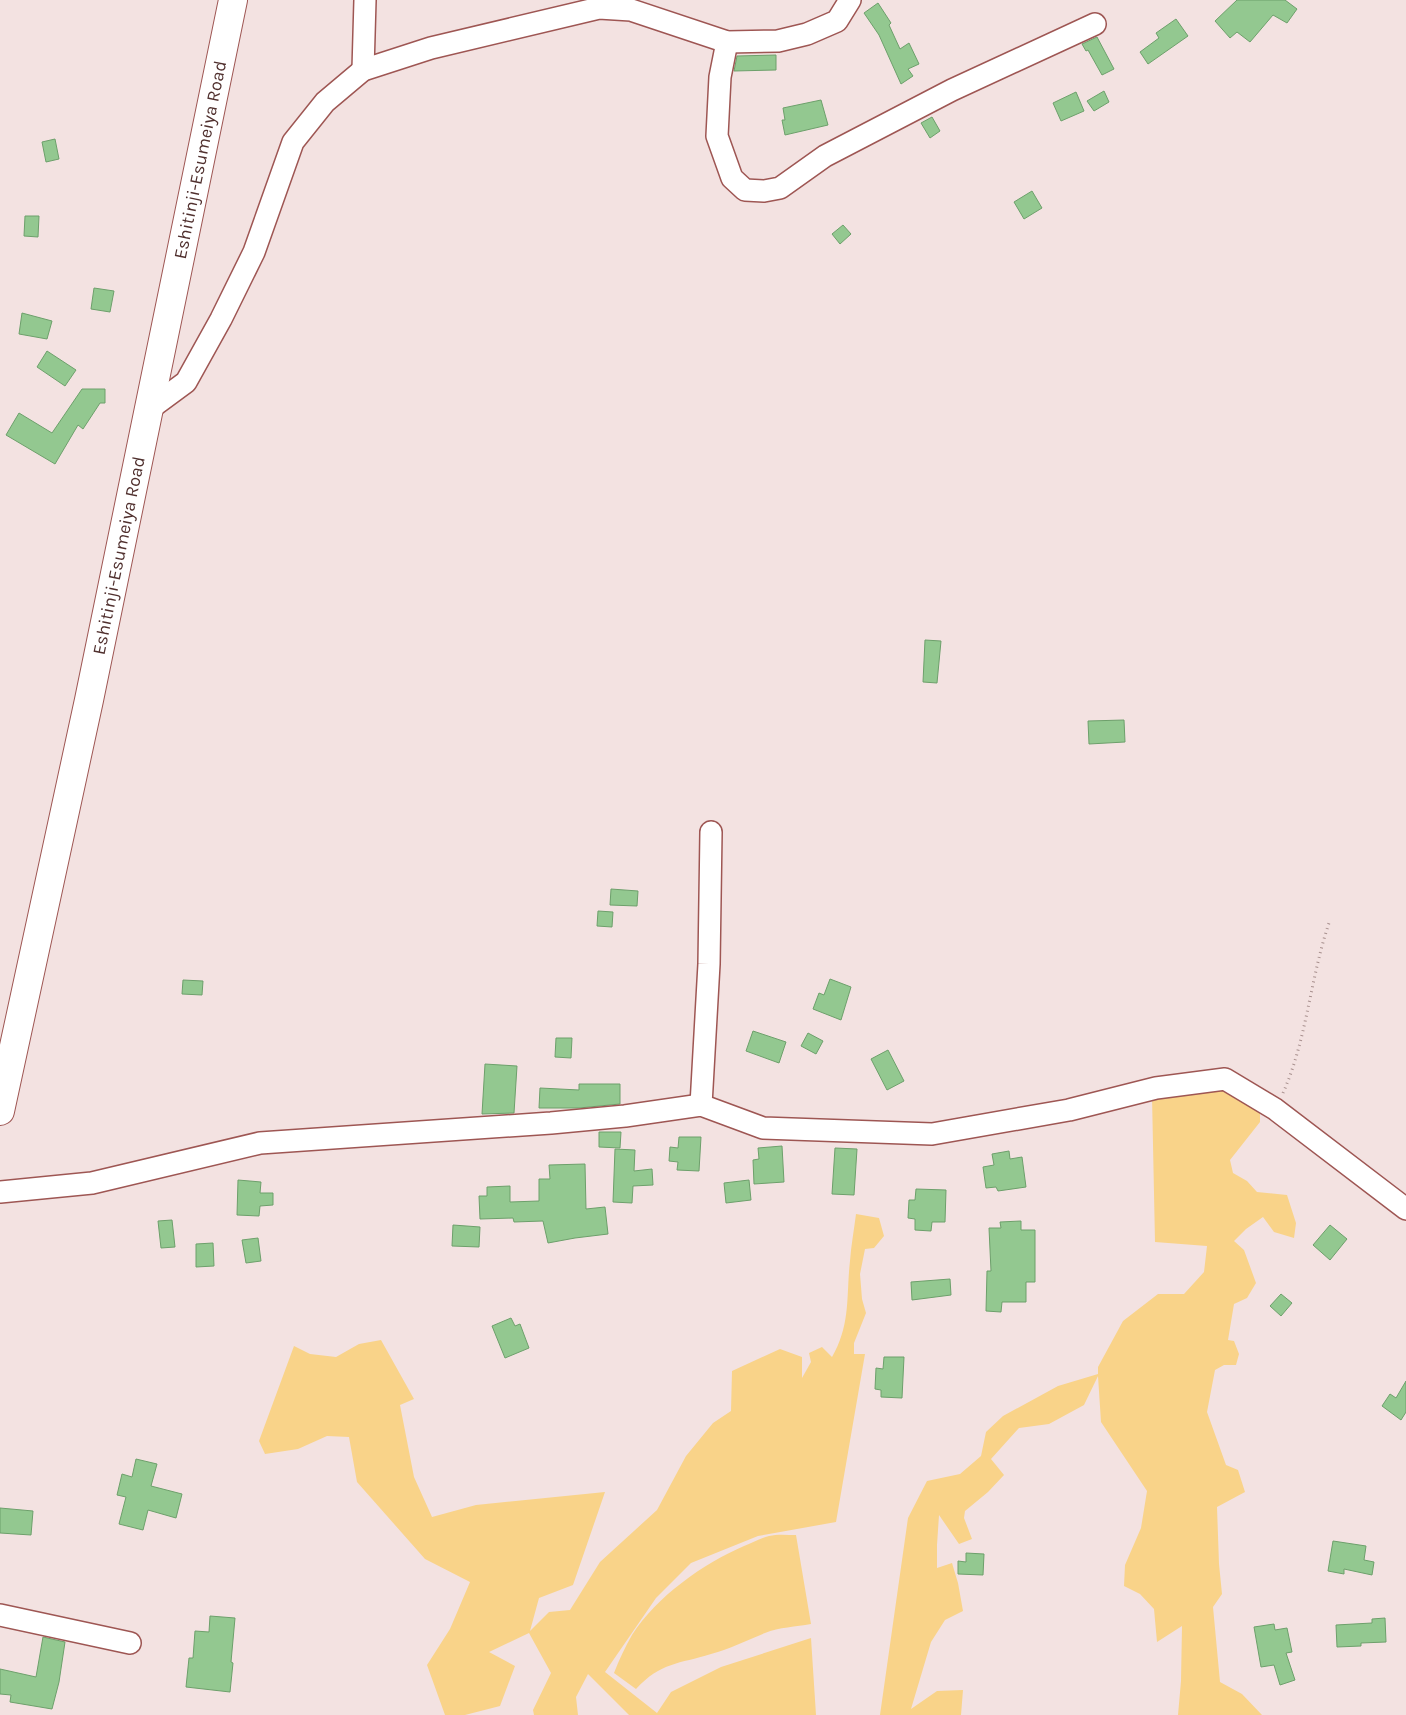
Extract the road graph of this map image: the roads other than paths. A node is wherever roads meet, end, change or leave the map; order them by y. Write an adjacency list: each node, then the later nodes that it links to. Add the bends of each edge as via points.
1 (233, 0): 7 (highway, Eshitinji-Esumeiya Road)
2 (365, 0): 6 (street)
3 (850, 0): 5 (street, via 837,21 807,34 778,41)
4 (1095, 24): 5 (street, via 952,90 825,156 780,188 764,191 745,190 732,178 718,136 720,77)
5 (727, 42): 6 (street, via 631,10 599,8 432,48)
6 (363, 70): 7 (street, via 326,102 293,142 254,252 221,319 186,382)
7 (148, 410): 10 (highway, Eshitinji-Esumeiya Road)
8 (711, 832): 9 (street, via 709,964)
9 (701, 1105): 11 (street, via 551,1123 260,1143 92,1183); 12 (street, via 763,1128 932,1134 1069,1110 1156,1088 1225,1079 1275,1109)
10 (0, 1111)
11 (0, 1192)
12 (1406, 1209)
13 (0, 1615): 14 (street)
14 (130, 1643)

